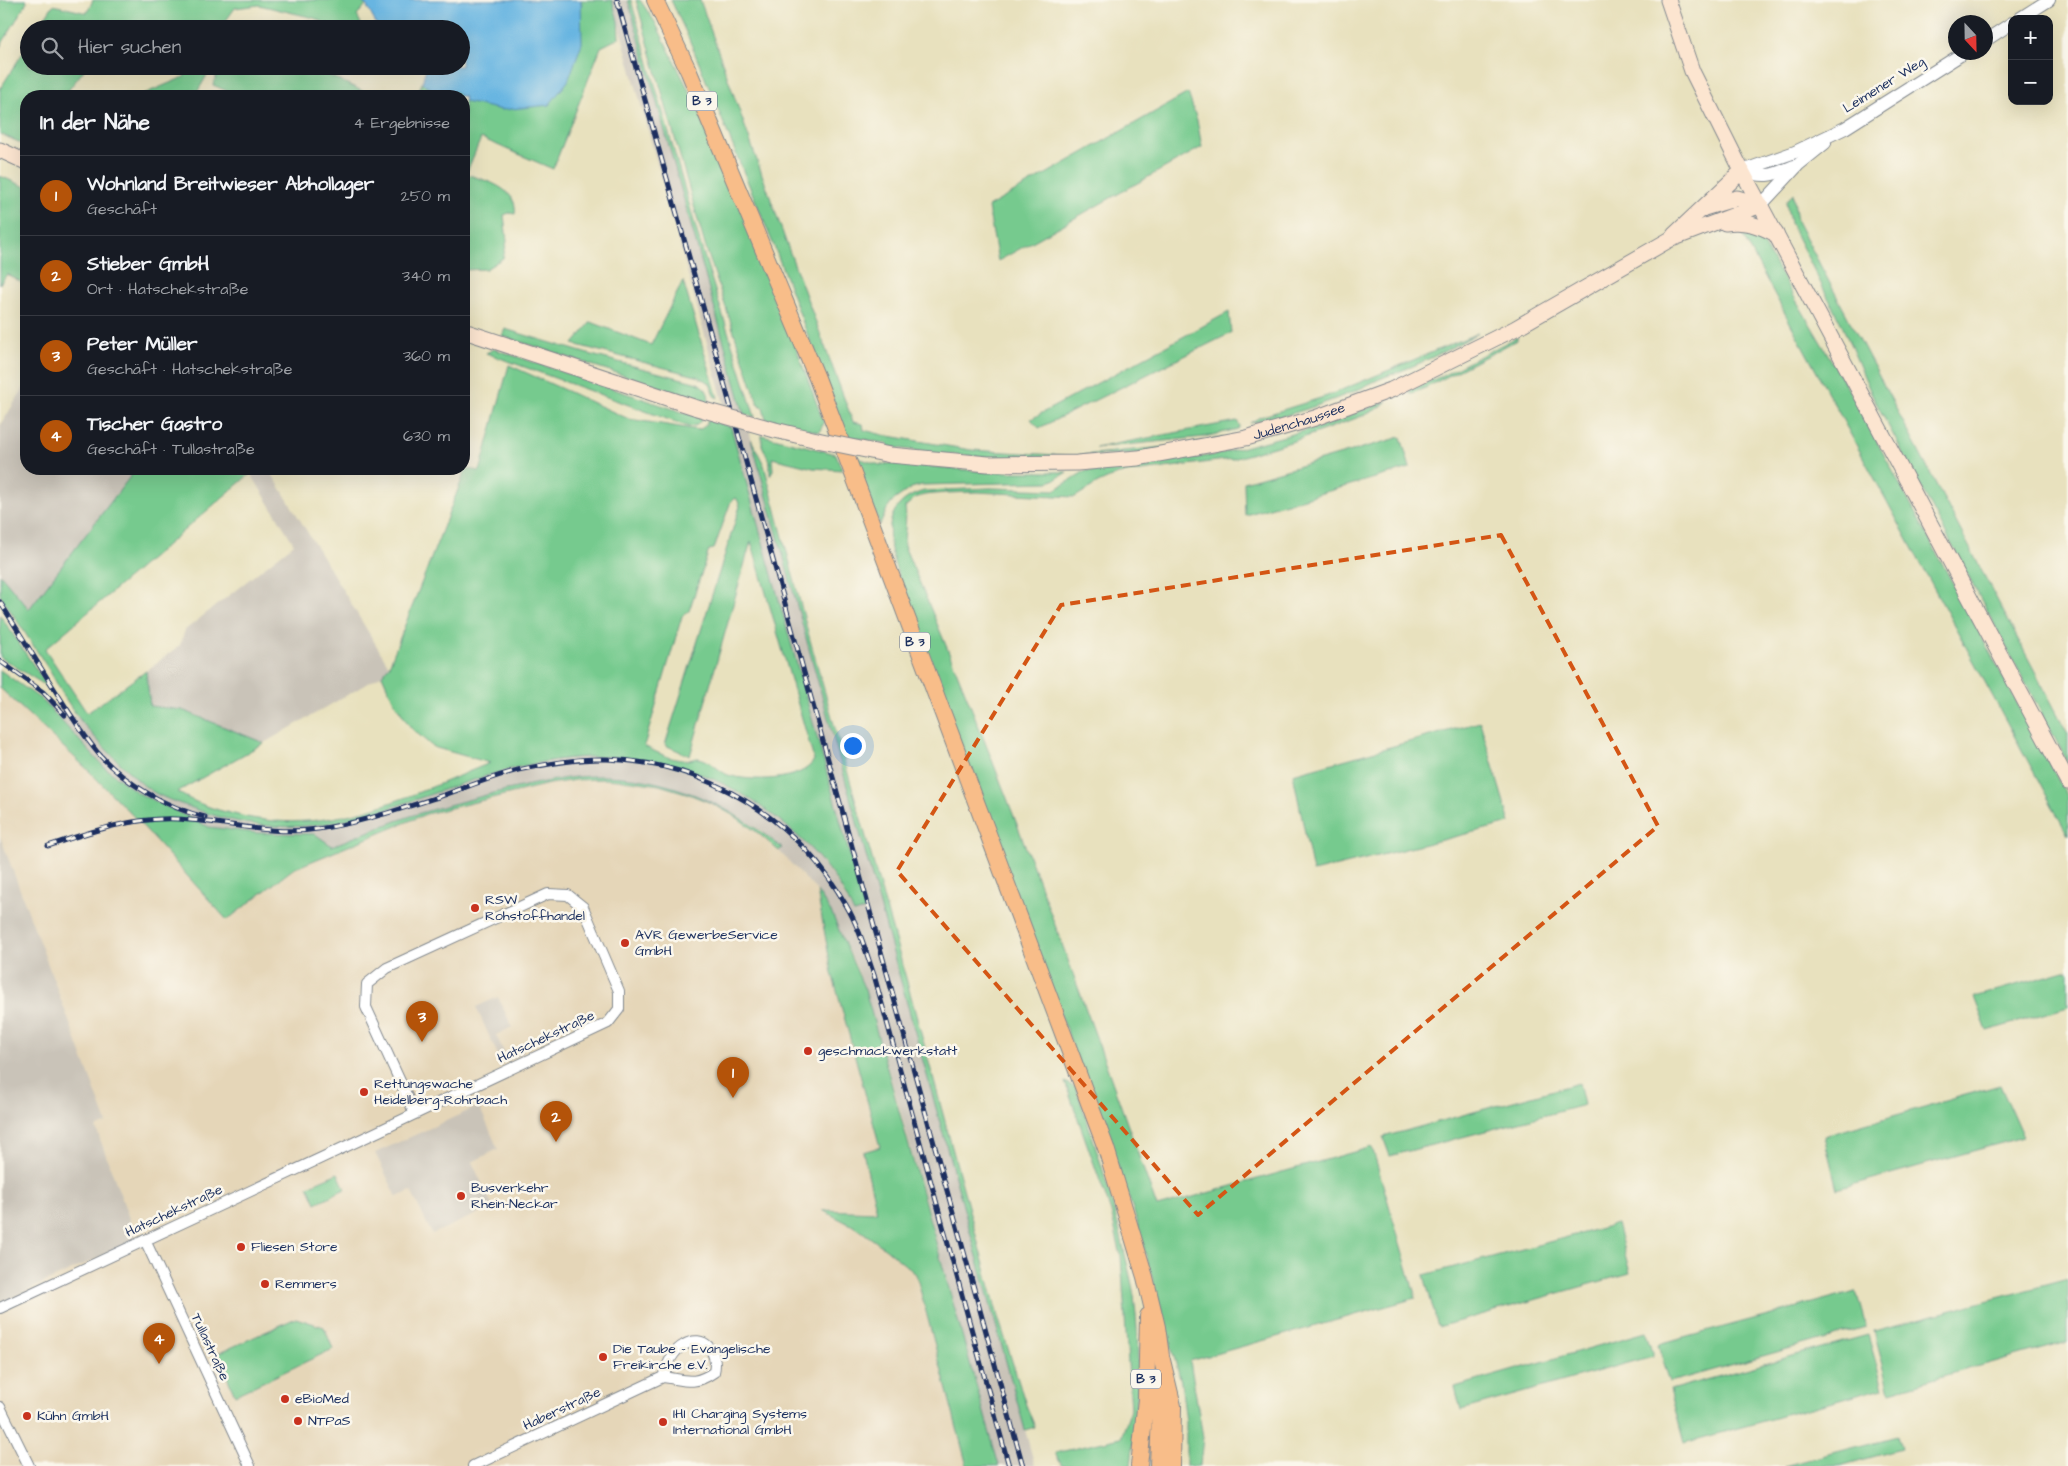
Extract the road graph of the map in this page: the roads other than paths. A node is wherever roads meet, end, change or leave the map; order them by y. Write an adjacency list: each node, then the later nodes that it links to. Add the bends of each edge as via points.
1 (655, 0): 22 (main road, B 3, via 693,80 817,378 1106,1148)
2 (1668, 0): 12 (main road, via 1692,71)
3 (2049, 0): 4 (street)
4 (2025, 15)
5 (2008, 26): 6 (street)
6 (1993, 35)
7 (1952, 60): 8 (street, Leimener Weg)
8 (1845, 128): 11 (street, Leimener Weg); 12 (street, Leimener Weg, via 1795,152)
9 (0, 150): 10 (main road)
10 (20, 159)
11 (1799, 164): 12 (street, via 1762,177); 13 (street, Leimener Weg)
12 (1742, 171): 13 (main road); 14 (main road, Judenchaussee)
13 (1760, 205): 14 (main road, via 1737,198); 15 (main road, Judenchaussee); 16 (main road)
14 (1701, 209): 17 (main road, Judenchaussee)
15 (1709, 225): 16 (main road, via 1740,221 1758,224); 17 (main road, Judenchaussee)
16 (1776, 234): 19 (main road)
17 (1669, 240): 18 (main road, Judenchaussee, bridge, via 1514,329 1391,390 1315,418 1246,438 1138,458 1077,463 988,464 890,455 817,440 697,408)
18 (470, 333)
19 (2068, 782)
20 (415, 1114): 20 (street, Hatschekstraße, via 608,1024 619,1009 619,991 583,908 568,895 548,894 387,968 367,984 366,1007); 21 (street, Hatschekstraße)
21 (145, 1240): 23 (street, Hatschekstraße); 28 (street, Tullastraße)
22 (1149, 1292): 24 (main road, B 3); 30 (main road, B 3, via 1146,1398)
23 (0, 1308)
24 (1161, 1356): 31 (main road, B 3); 32 (main road, B 3, via 1173,1406)
25 (663, 1377): 25 (street, via 695,1382 705,1378 714,1372 714,1352 698,1342 685,1344 673,1356); 29 (street, Haberstraße)
26 (0, 1407): 27 (street)
27 (29, 1466)
28 (250, 1466)
29 (473, 1466)
30 (1139, 1466)
31 (1158, 1466)
32 (1172, 1466)

